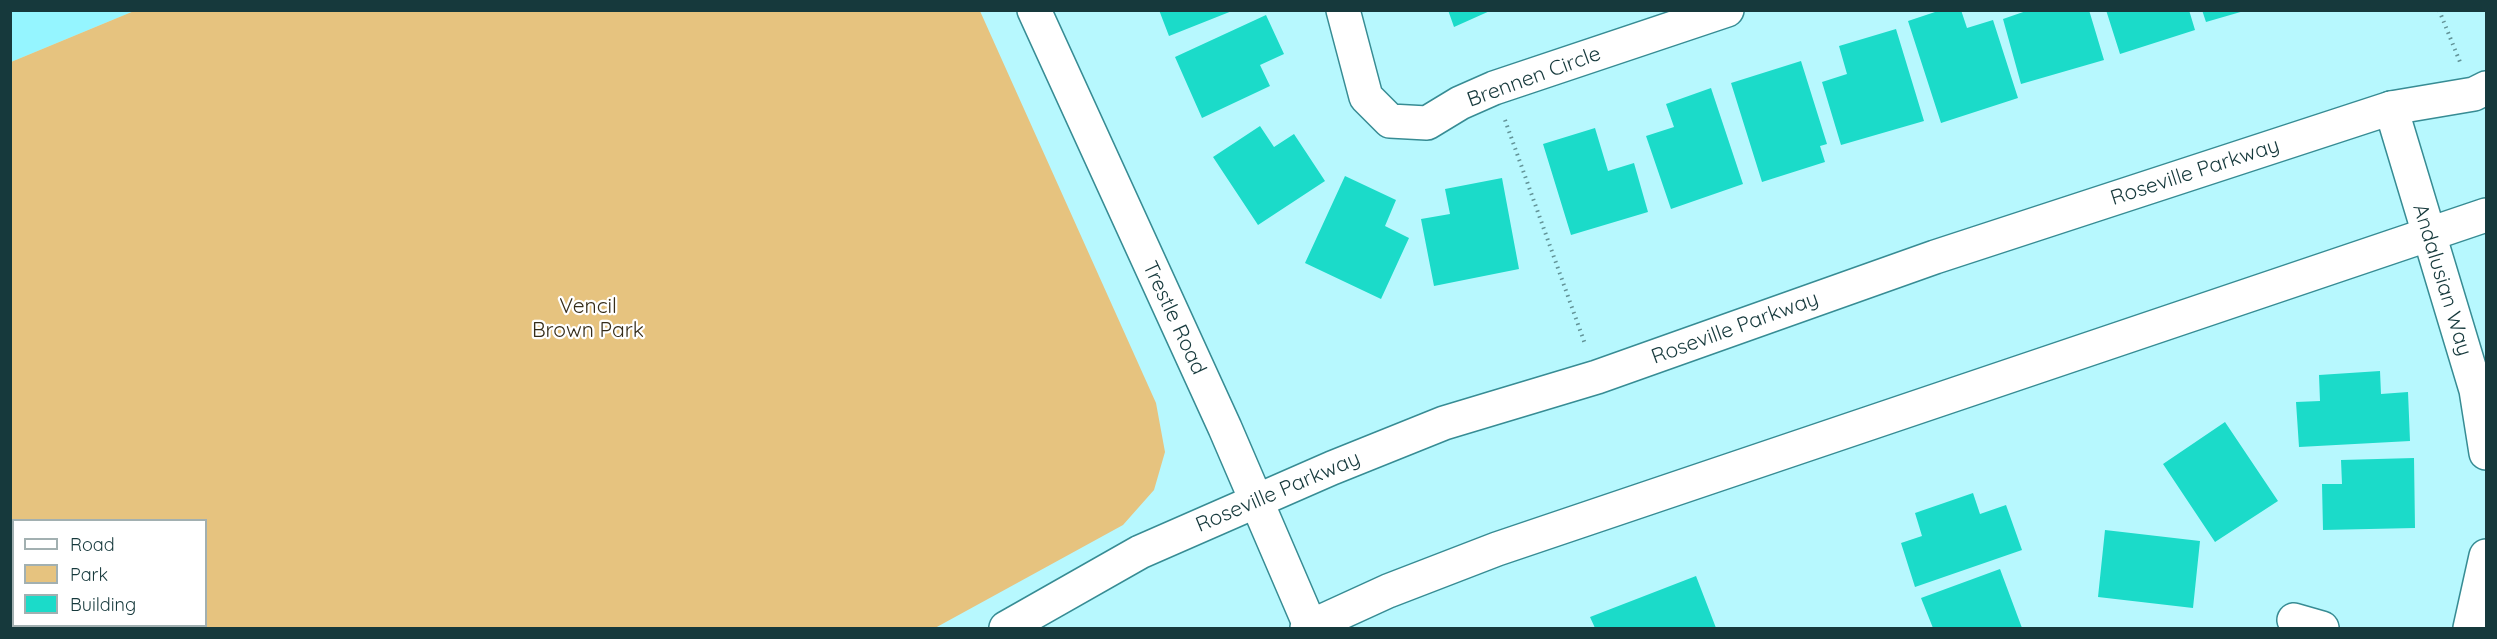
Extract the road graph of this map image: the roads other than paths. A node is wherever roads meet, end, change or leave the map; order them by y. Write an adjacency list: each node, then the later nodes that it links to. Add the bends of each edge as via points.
1 (1034, 10): 9 (main road, Trestle Road)
2 (1343, 10): 3 (main road, Brennen Circle, via 1366,97 1390,121 1427,123 1494,88)
3 (1727, 10)
4 (2480, 91): 5 (main road, Roseville Parkway)
5 (2391, 108): 7 (main road, Andalusian Way); 9 (main road, Roseville Parkway, via 1935,256 1597,377 1443,423)
6 (2487, 215): 7 (main road)
7 (2428, 235): 8 (main road, Andalusian Way, via 2476,390); 12 (main road, via 1497,549 1388,591)
8 (2487, 453)
9 (1256, 501): 11 (main road, Roseville Parkway, via 1140,552); 12 (main road, Trestle Road)
10 (2487, 556): 13 (main road)
11 (1006, 628)
12 (1309, 628)
13 (2470, 628)

